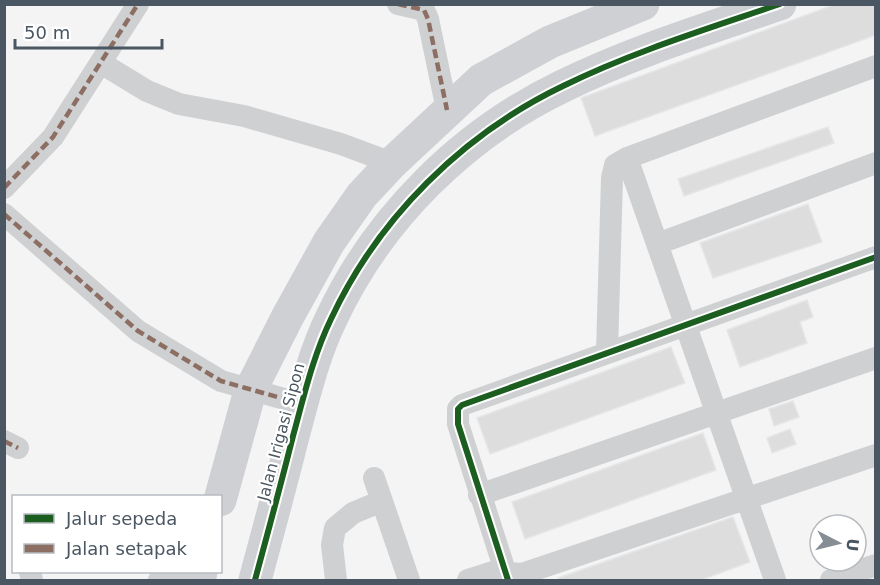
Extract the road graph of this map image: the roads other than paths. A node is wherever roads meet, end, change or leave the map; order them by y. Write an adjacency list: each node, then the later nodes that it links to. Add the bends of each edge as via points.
1 (138, 4): 6 (street)
2 (398, 4): 5 (street)
3 (643, 4): 8 (street, Jalan Irigasi Sipon, via 550,42 481,80)
4 (780, 4): 13 (street, Jalan Irigasi Sipon, via 676,40 563,86 496,125 436,174)
5 (425, 7): 8 (street)
6 (101, 63): 10 (street, via 147,91 179,104 244,116); 12 (street, via 53,137)
7 (876, 66): 9 (street)
8 (447, 110): 10 (street, Jalan Irigasi Sipon)
9 (627, 158): 15 (street); 18 (street, via 615,165 612,178)
10 (392, 163): 13 (street, Jalan Irigasi Sipon)
11 (876, 163): 15 (street)
12 (4, 188)
13 (376, 208): 20 (street, Jalan Irigasi Sipon, via 319,261); 21 (street, Jalan Irigasi Sipon)
14 (4, 214): 20 (street, via 138,331 204,373)
15 (657, 244): 17 (street)
16 (876, 257): 17 (street)
17 (685, 324): 18 (street); 22 (street)
18 (607, 352): 26 (street, via 458,409 458,424)
19 (876, 358): 22 (street)
20 (252, 392): 21 (street); 25 (street, Jalan Irigasi Sipon)
21 (299, 404): 33 (street, Jalan Irigasi Sipon)
22 (717, 415): 26 (street); 27 (street)
23 (876, 455): 27 (street)
24 (374, 478): 28 (street)
25 (221, 495)
26 (479, 495): 31 (street)
27 (746, 499): 31 (street); 37 (street)
28 (382, 501): 34 (street, via 353,513 335,528); 35 (street)
29 (876, 565): 38 (street)
30 (200, 575): 32 (street)
31 (506, 577): 36 (street, via 493,572)
32 (159, 580)
33 (255, 580)
34 (336, 580)
35 (409, 580)
36 (468, 580)
37 (775, 580)
38 (831, 580)

